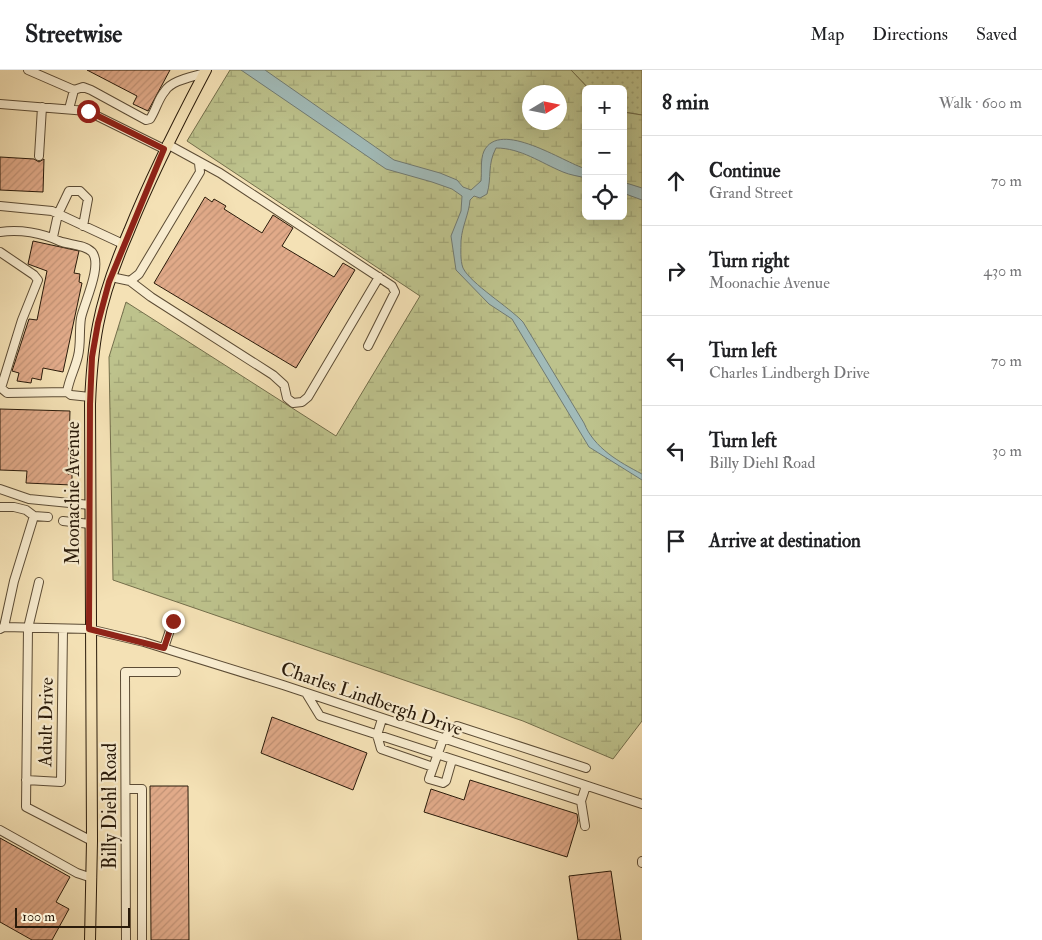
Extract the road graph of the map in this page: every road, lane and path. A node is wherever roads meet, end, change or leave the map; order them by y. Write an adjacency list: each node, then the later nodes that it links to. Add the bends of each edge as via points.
1 (28, 70): 3 (street)
2 (205, 71): 3 (street, via 169,86 156,111 146,120 91,90 83,87); 7 (main road, Moonachie Avenue)
3 (74, 90): 6 (street)
4 (0, 104): 5 (street)
5 (42, 107): 6 (street); 8 (street)
6 (69, 109): 7 (street, via 88,111)
7 (165, 146): 9 (street); 15 (main road, Moonachie Avenue)
8 (39, 156)
9 (199, 163): 18 (street, via 228,177); 19 (street, via 200,172 186,198 140,274)
10 (0, 206): 11 (street)
11 (58, 214): 12 (street); 12 (street, via 66,194 80,191 88,199); 14 (street)
12 (83, 226): 15 (street)
13 (0, 232): 14 (street, via 20,231)
14 (53, 237): 21 (street, via 86,248 94,258 92,284 81,317 79,353)
15 (124, 244): 17 (main road, Moonachie Avenue)
16 (0, 252): 21 (street, via 38,280 1,388 7,393)
17 (111, 277): 19 (street); 22 (main road, Moonachie Avenue, via 92,357)
18 (379, 277): 19 (street, via 308,398 302,402 287,398 284,385 273,375); 20 (street, via 395,292)
19 (130, 281)
20 (368, 346)
21 (66, 392): 22 (street, via 71,396)
22 (90, 397): 24 (main road, Moonachie Avenue)
23 (0, 489): 24 (street, via 29,499)
24 (90, 504): 29 (main road, Moonachie Avenue)
25 (0, 508): 26 (street, via 20,508)
26 (34, 516): 27 (street); 32 (street)
27 (48, 517)
28 (63, 521): 29 (street)
29 (90, 524): 35 (main road, Moonachie Avenue)
30 (39, 582): 33 (street, Adult Drive)
31 (173, 621): 36 (street)
32 (2, 628): 33 (street, Charles Lindbergh Drive)
33 (28, 628): 34 (street, Charles Lindbergh Drive); 46 (street, Adult Drive)
34 (63, 629): 35 (street, Charles Lindbergh Drive); 46 (street, Adult Drive, via 61,782)
35 (89, 629): 36 (street, Charles Lindbergh Drive); 53 (main road, Moonachie Avenue)
36 (164, 648): 38 (street, Charles Lindbergh Drive)
37 (176, 672): 48 (street, Billy Diehl Road, via 125,672)
38 (306, 693): 39 (street, Charles Lindbergh Drive); 40 (street, via 320,716)
39 (382, 719): 40 (street); 41 (street, Charles Lindbergh Drive)
40 (377, 735): 42 (street); 44 (street, via 381,749)
41 (443, 739): 42 (street); 45 (street, via 457,726); 47 (street, Charles Lindbergh Drive)
42 (437, 756): 43 (street); 44 (street)
43 (452, 760): 44 (street, via 443,783 429,779); 49 (street)
44 (433, 767)
45 (586, 768)
46 (26, 780): 53 (street, Adult Drive, via 26,807)
47 (586, 786): 49 (street); 50 (street, Charles Lindbergh Drive)
48 (126, 788): 54 (street, Billy Diehl Road); 55 (street, via 142,789)
49 (581, 800): 51 (street)
50 (642, 804)
51 (585, 826)
52 (0, 830): 56 (street)
53 (92, 841): 56 (main road, Moonachie Avenue)
54 (126, 857): 55 (street); 57 (street, Billy Diehl Road)
55 (142, 857): 58 (street)
56 (92, 878): 59 (main road, Moonachie Avenue)
57 (126, 927): 58 (street); 60 (street, Billy Diehl Road)
58 (142, 927): 61 (street)
59 (90, 940)
60 (126, 940)
61 (142, 940)

